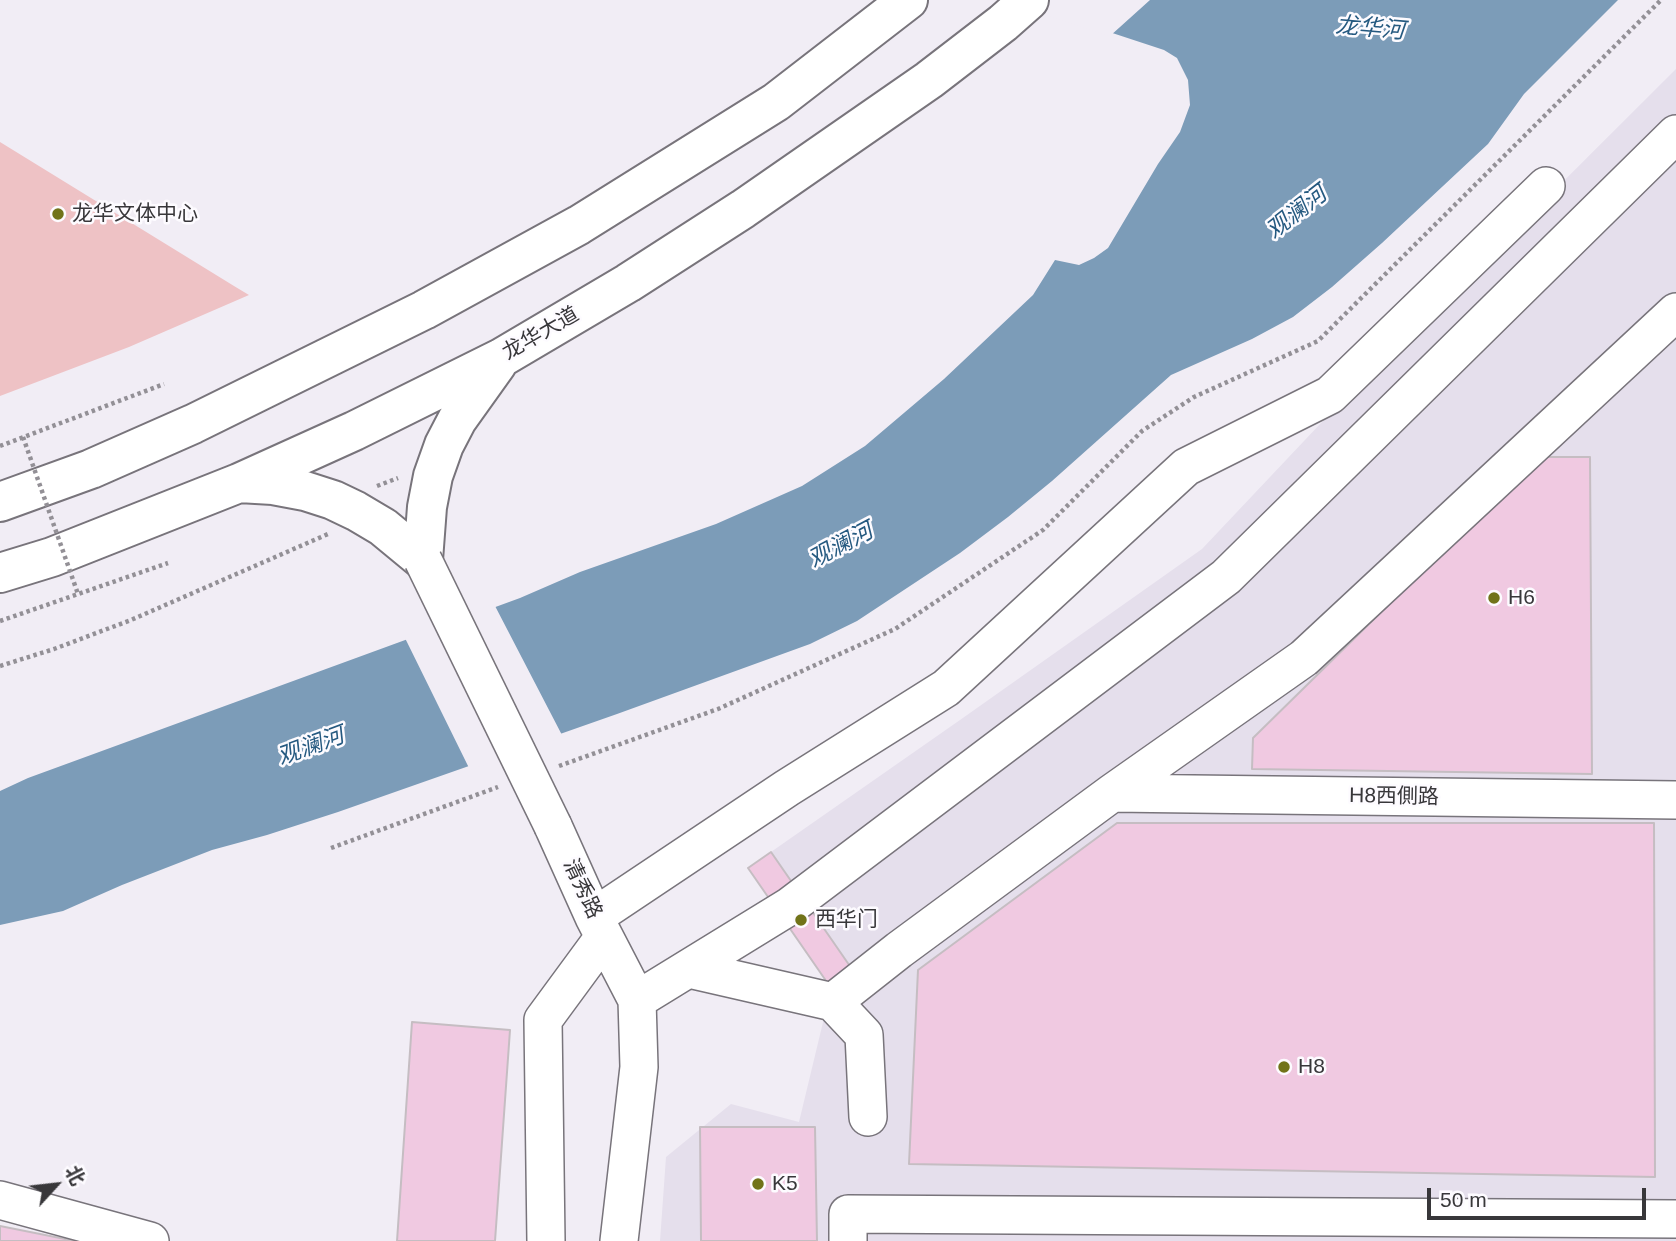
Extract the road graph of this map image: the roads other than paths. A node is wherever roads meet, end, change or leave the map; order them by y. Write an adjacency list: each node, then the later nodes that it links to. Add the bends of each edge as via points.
1 (908, 0): 8 (main road, via 776,102 579,225 448,297 193,424 91,469)
2 (1029, 0): 6 (main road, 龙华大道, via 929,79 743,209)
3 (1676, 134): 14 (street, via 1226,577 790,906)
4 (1546, 186): 13 (street, via 1331,395 1186,467 946,688 788,788)
5 (1676, 312): 11 (street, via 1304,657)
6 (501, 358): 7 (main road, 龙华大道); 9 (main road, via 444,446 427,507)
7 (239, 483): 9 (main road, via 273,485 333,500 383,527); 10 (main road, 龙华大道)
8 (0, 502)
9 (423, 560): 13 (street, 清秀路, bridge)
10 (0, 573)
11 (1112, 793): 12 (street, H8西側路); 16 (street)
12 (1676, 800)
13 (599, 927): 15 (street, 清秀路); 21 (street, via 543,1020)
14 (689, 969): 15 (street); 16 (street)
15 (636, 1000): 22 (street, 清秀路, via 639,1067)
16 (833, 1002): 17 (street, via 864,1035)
17 (869, 1117)
18 (0, 1200): 20 (street)
19 (1676, 1219): 23 (street, via 848,1214)
20 (150, 1241)
21 (546, 1241)
22 (619, 1241)
23 (848, 1241)

